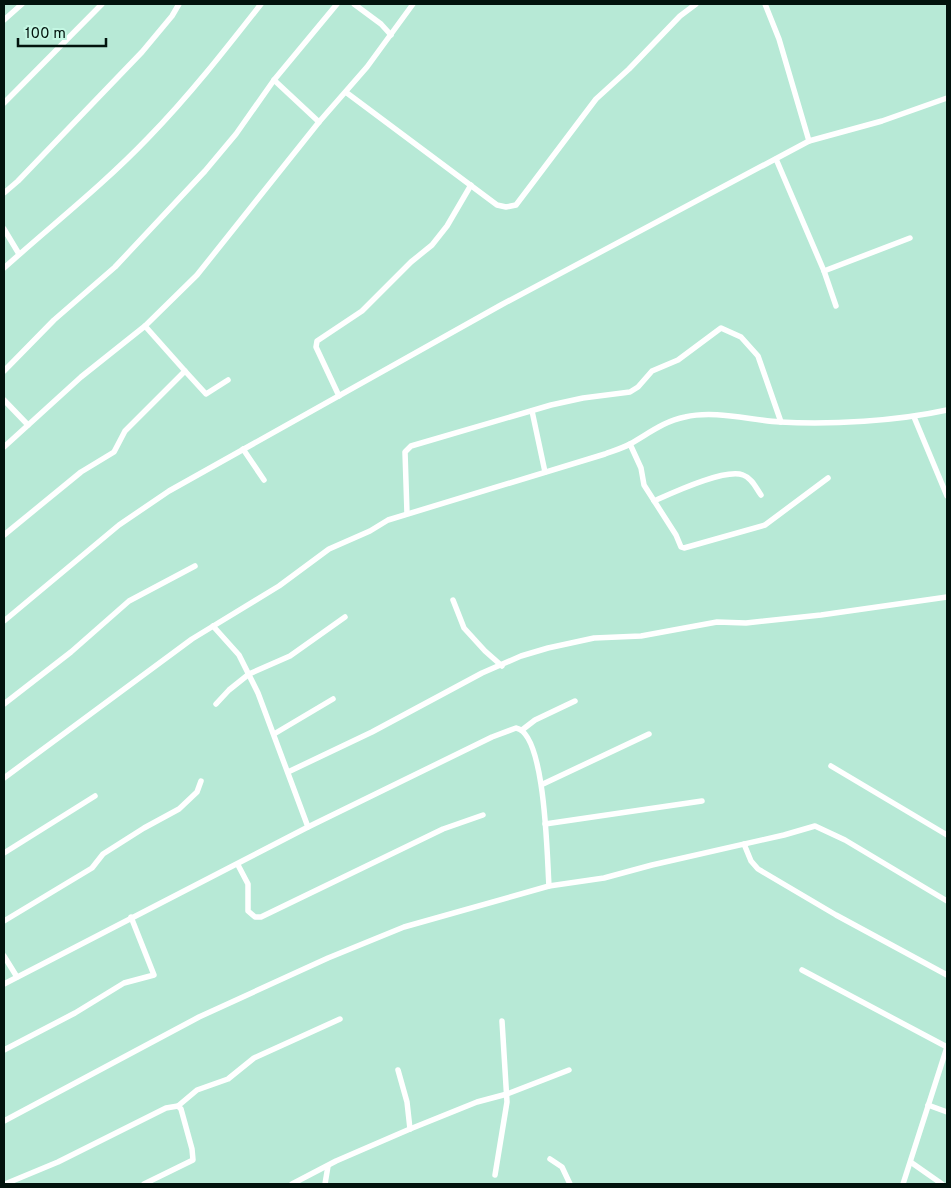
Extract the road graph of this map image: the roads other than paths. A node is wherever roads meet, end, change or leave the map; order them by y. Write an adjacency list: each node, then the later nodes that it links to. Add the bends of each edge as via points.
1 (22, 4): 10 (street)
2 (102, 4): 15 (street)
3 (179, 4): 20 (street, via 135,59)
4 (261, 4): 23 (street, via 220,58 147,139)
5 (336, 4): 12 (street)
6 (354, 4): 11 (street)
7 (413, 4): 11 (street)
8 (696, 4): 19 (street, via 596,99 516,205 497,205)
9 (765, 4): 17 (street, via 779,39)
10 (4, 20)
11 (392, 35): 13 (street)
12 (274, 80): 16 (street); 28 (street, via 236,134 116,267 54,320)
13 (347, 93): 16 (street); 19 (street)
14 (947, 98): 17 (street, via 882,121)
15 (4, 103)
16 (319, 122): 27 (street, via 196,275)
17 (809, 141): 18 (street)
18 (776, 159): 25 (street); 31 (street, via 501,305)
19 (471, 185): 31 (street, via 432,245 362,311 317,341 316,347)
20 (4, 193)
21 (4, 229): 23 (street)
22 (910, 238): 25 (street)
23 (19, 254): 24 (street)
24 (4, 268)
25 (824, 271): 26 (street)
26 (836, 306)
27 (145, 326): 29 (street); 37 (street)
28 (4, 371)
29 (185, 371): 30 (street, via 206,394); 48 (street, via 125,431 114,452 81,472)
30 (228, 380)
31 (339, 396): 40 (street)
32 (4, 400): 37 (street)
33 (947, 410): 35 (street)
34 (532, 411): 36 (street, via 583,398 634,391 652,371 678,360 722,328 741,338 758,356); 41 (street); 47 (street, via 408,448 405,452)
35 (914, 417): 36 (street); 45 (street)
36 (780, 422): 38 (street, via 685,416)
37 (28, 425): 39 (street)
38 (630, 444): 41 (street); 46 (street, via 641,468 644,485)
39 (4, 446)
40 (243, 449): 43 (street); 53 (street, via 146,505)
41 (545, 472): 47 (street)
42 (828, 478): 46 (street, via 765,525 688,548 681,547)
43 (264, 480)
44 (761, 495): 46 (street, via 751,479 736,473)
45 (947, 496)
46 (654, 501)
47 (407, 513): 54 (street, via 333,546 279,586)
48 (4, 535)
49 (195, 566): 59 (street, via 129,601)
50 (947, 597): 55 (street, via 776,620 717,622 641,636 594,638 530,653)
51 (453, 600): 55 (street, via 464,628)
52 (345, 617): 56 (street, via 290,656)
53 (4, 621)
54 (213, 626): 56 (street, via 239,655); 66 (street)
55 (502, 666): 65 (street, via 482,673 372,732)
56 (249, 674): 60 (street); 62 (street)
57 (333, 699): 62 (street)
58 (575, 701): 61 (street, via 535,720)
59 (4, 704)
60 (216, 704)
61 (522, 730): 68 (street, via 534,754); 73 (street, via 516,728 492,737)
62 (274, 734): 65 (street)
63 (648, 734): 68 (street)
64 (831, 766): 74 (street)
65 (288, 772): 73 (street)
66 (4, 778)
67 (201, 781): 81 (street, via 197,792 179,809 103,854 92,868)
68 (542, 784): 72 (street)
69 (95, 796): 76 (street)
70 (702, 801): 72 (street)
71 (483, 815): 77 (street, via 443,829 261,917 254,917 248,911 248,884)
72 (545, 824): 78 (street)
73 (308, 827): 77 (street)
74 (947, 835)
75 (744, 844): 78 (street, via 604,878); 79 (street, via 812,826 819,827); 84 (street, via 758,869)
76 (4, 853)
77 (238, 865): 80 (street)
78 (549, 886): 97 (street, via 404,927 328,958 199,1017)
79 (947, 901)
80 (131, 917): 85 (street); 90 (street, via 154,975 119,985 75,1013)
81 (4, 921)
82 (4, 956): 85 (street)
83 (802, 970): 89 (street)
84 (947, 975)
85 (17, 977): 86 (street)
86 (4, 984)
87 (340, 1019): 94 (street, via 254,1058 228,1079 197,1090)
88 (502, 1020): 93 (street)
89 (947, 1047): 95 (street)
90 (4, 1050)
91 (398, 1070): 98 (street)
92 (569, 1070): 93 (street)
93 (507, 1094): 98 (street, via 477,1102); 102 (street)
94 (178, 1106): 103 (street, via 166,1108 58,1162); 104 (street, via 193,1160)
95 (928, 1106): 96 (street); 100 (street)
96 (947, 1112)
97 (4, 1121)
98 (410, 1129): 101 (street)
99 (550, 1159): 107 (street, via 562,1167)
100 (912, 1163): 108 (street); 109 (street)
101 (328, 1166): 105 (street); 106 (street)
102 (495, 1176)
103 (5, 1184)
104 (144, 1184)
105 (292, 1184)
106 (325, 1184)
107 (570, 1184)
108 (903, 1184)
109 (942, 1184)

